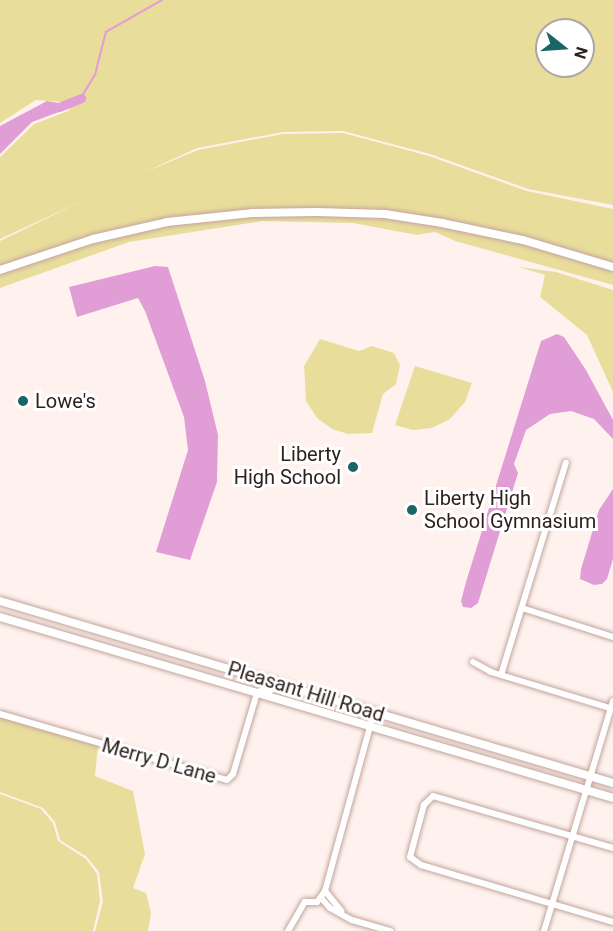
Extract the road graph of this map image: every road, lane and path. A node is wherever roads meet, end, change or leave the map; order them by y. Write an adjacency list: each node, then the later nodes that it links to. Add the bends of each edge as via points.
1 (613, 267): 2 (main road, via 523,240 442,223 385,214 317,212 252,213 167,222 93,239)
2 (0, 270)
3 (566, 463): 5 (street)
4 (0, 601): 10 (main road, Pleasant Hill Road)
5 (522, 608): 7 (street); 9 (street)
6 (0, 617): 11 (main road, Pleasant Hill Road)
7 (613, 637)
8 (473, 662): 9 (street)
9 (501, 675): 13 (street)
10 (286, 686): 11 (main road); 14 (main road, Pleasant Hill Road)
11 (257, 693): 15 (street, Merry D Lane, via 233,774 227,780); 16 (main road, Pleasant Hill Road)
12 (613, 701): 13 (street)
13 (612, 709): 17 (street)
14 (374, 712): 16 (street); 17 (main road, Pleasant Hill Road)
15 (0, 714)
16 (370, 726): 19 (main road, Pleasant Hill Road); 23 (street)
17 (590, 776): 18 (main road, Pleasant Hill Road); 19 (street)
18 (613, 783)
19 (586, 790): 20 (main road, Pleasant Hill Road); 21 (street)
20 (613, 798)
21 (572, 836): 22 (street); 25 (street); 25 (street, via 433,796 424,805 410,849 410,856 421,866)
22 (613, 848)
23 (325, 891): 24 (street); 26 (street)
24 (322, 898): 26 (street, via 330,908); 28 (street, via 305,902)
25 (552, 904): 27 (street); 30 (street)
26 (341, 911): 29 (street, via 352,920)
27 (613, 922)
28 (288, 931)
29 (390, 931)
30 (544, 931)

